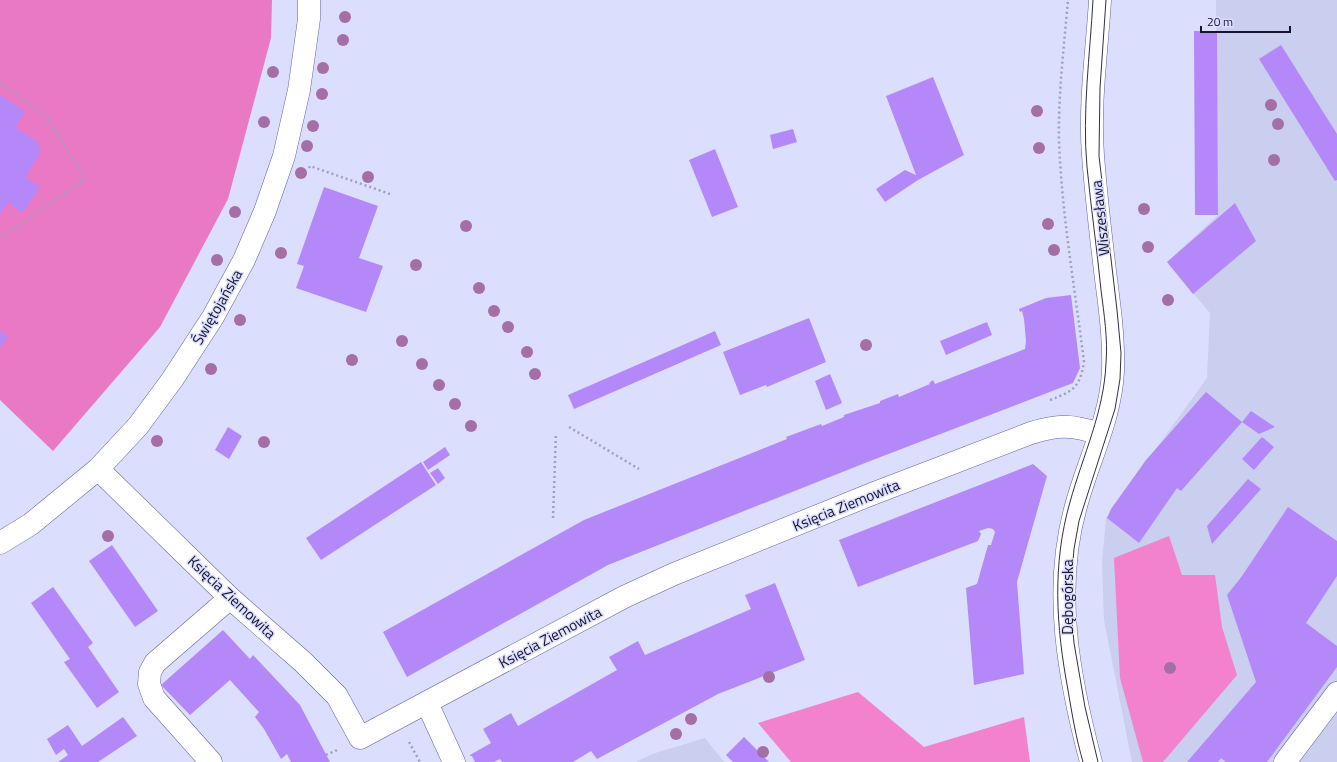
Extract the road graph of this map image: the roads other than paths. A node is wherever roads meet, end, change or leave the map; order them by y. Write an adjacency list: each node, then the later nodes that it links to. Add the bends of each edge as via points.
1 (309, 0): 4 (street, Świętojańska, via 309,19 299,90 284,156 265,211 244,260 213,317 172,380 138,426)
2 (1100, 0): 3 (street, Wiszesława, via 1093,153 1114,355 1110,395)
3 (1100, 434): 8 (street, Księcia Ziemowita, via 1065,426 1031,432 872,494 674,574 624,597); 11 (street, Dębogórska, via 1073,519 1064,583 1067,644)
4 (98, 469): 5 (street, Świętojańska, via 31,524); 6 (street, Księcia Ziemowita)
5 (0, 542)
6 (230, 598): 8 (street, Księcia Ziemowita, via 303,662 337,696 360,738); 9 (street, via 156,663 150,672 149,684 154,698)
7 (1337, 693): 12 (street)
8 (427, 703): 10 (street)
9 (211, 762)
10 (454, 762)
11 (1091, 762)
12 (1285, 762)

